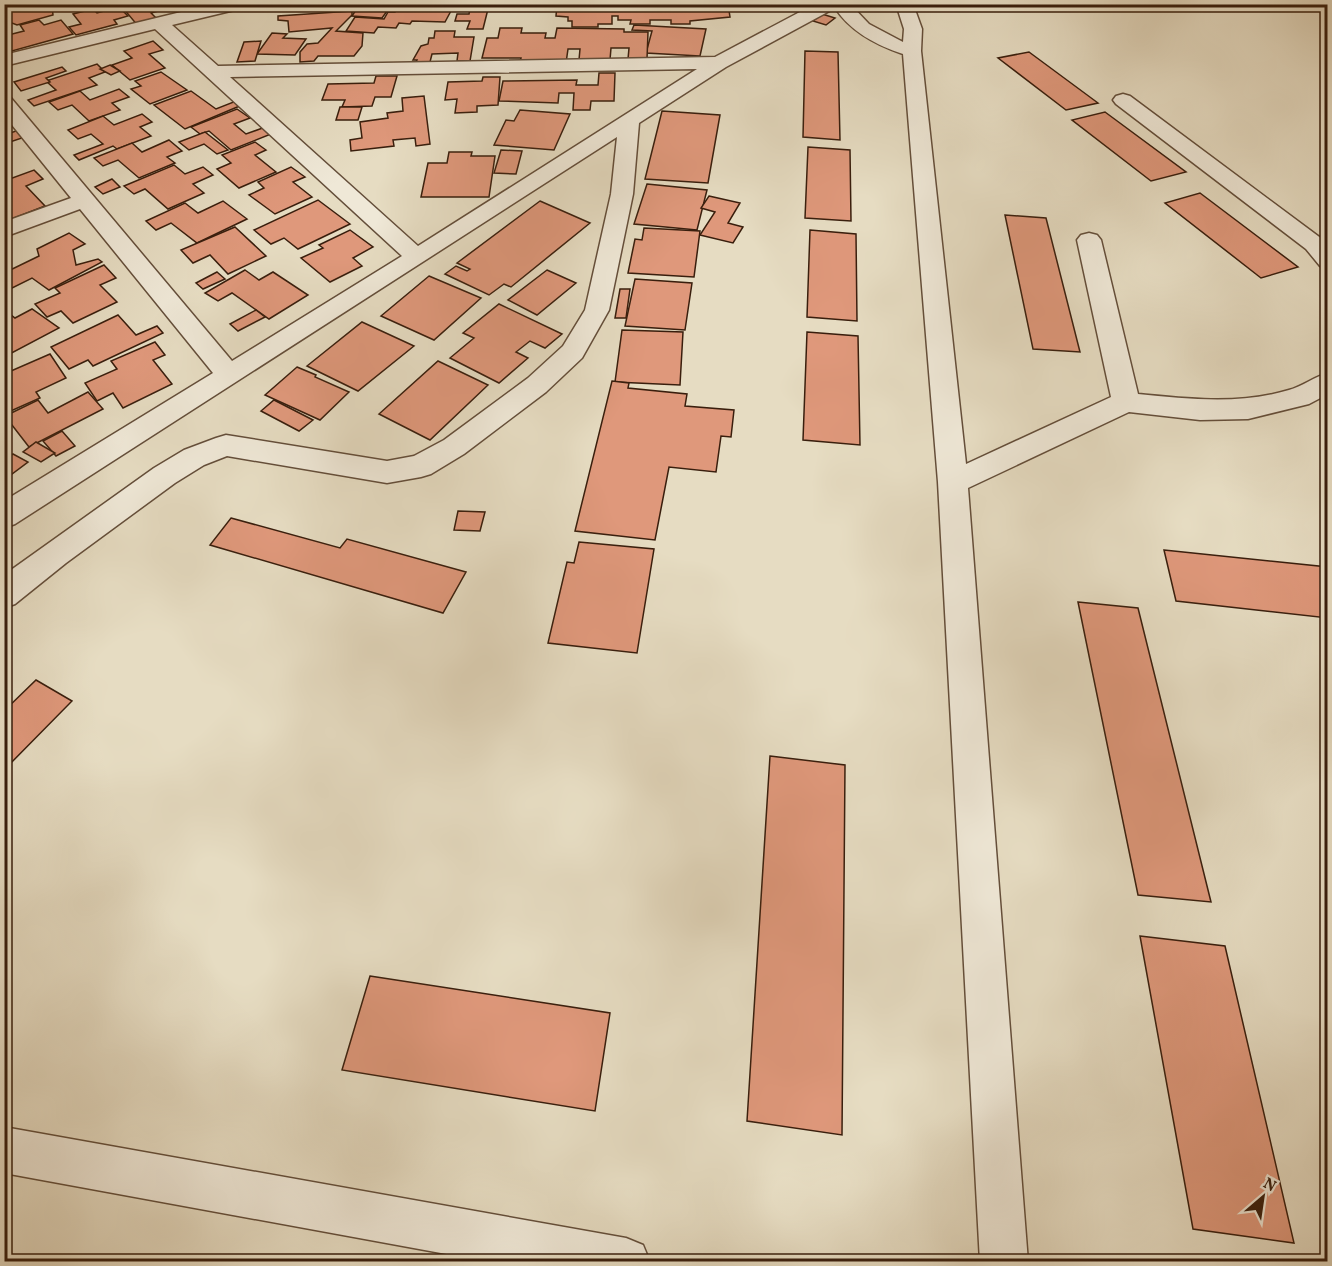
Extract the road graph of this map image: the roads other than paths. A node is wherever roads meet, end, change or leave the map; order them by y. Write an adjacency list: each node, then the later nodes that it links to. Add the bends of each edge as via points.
1 (237, 4): 5 (street)
2 (829, 4): 8 (street)
3 (841, 4): 6 (street, via 862,27 890,44)
4 (904, 4): 6 (street, via 913,29)
5 (159, 23): 7 (street); 9 (street)
6 (912, 51): 21 (street)
7 (4, 61)
8 (719, 63): 9 (street); 12 (street)
9 (213, 72): 16 (street)
10 (1123, 100): 17 (street, via 1314,244)
11 (4, 102): 13 (street)
12 (629, 121): 16 (street); 23 (street, via 622,194 597,310 573,352 537,385 454,447 421,466 387,472 226,445 201,452 34,568)
13 (85, 200): 14 (street); 18 (street)
14 (4, 230)
15 (1089, 240): 20 (street)
16 (417, 257): 18 (street)
17 (1328, 261)
18 (229, 375): 22 (street)
19 (1328, 382): 20 (street, via 1299,397 1248,409 1200,410)
20 (1126, 402): 21 (street)
21 (953, 482): 26 (street)
22 (4, 516)
23 (4, 595)
24 (4, 1150): 25 (street)
25 (626, 1262)
26 (1004, 1262)

